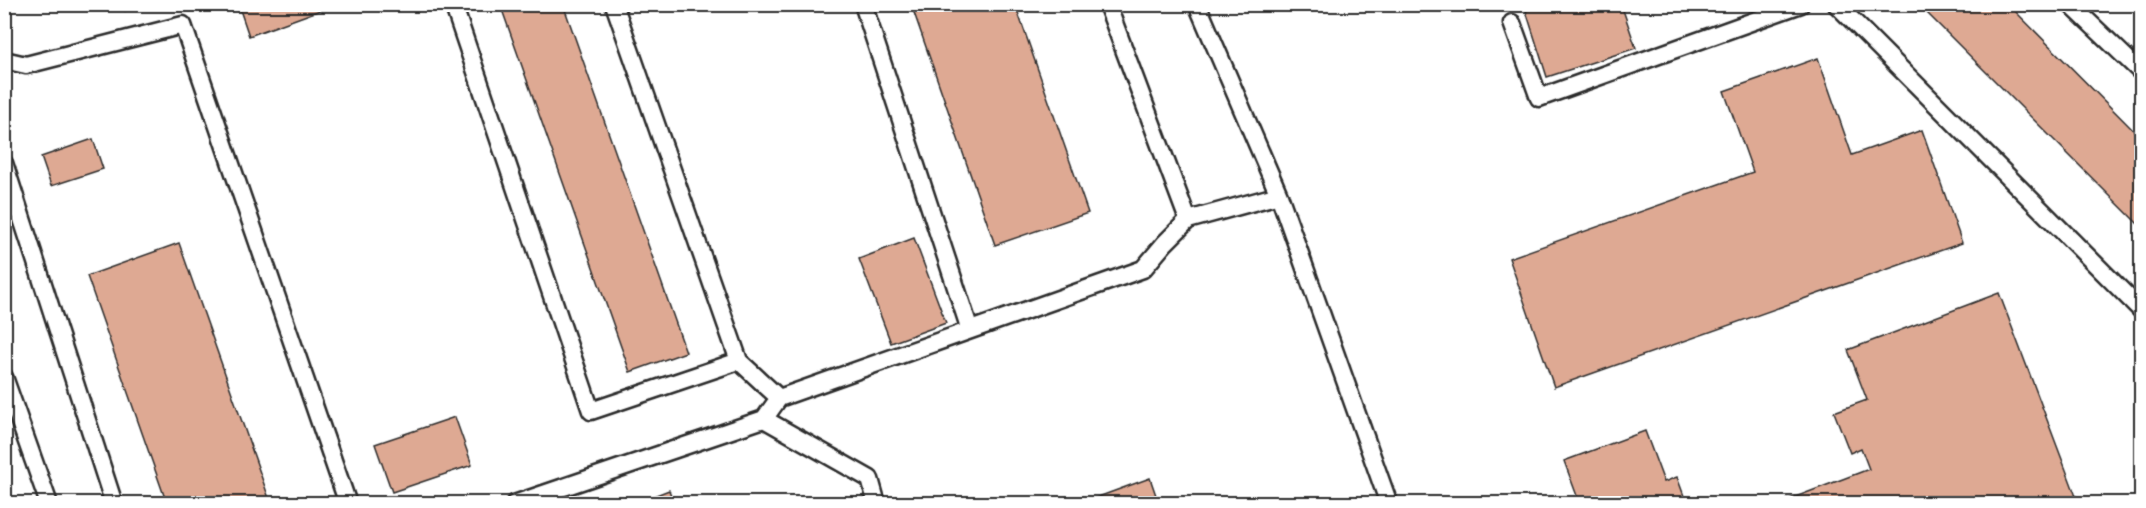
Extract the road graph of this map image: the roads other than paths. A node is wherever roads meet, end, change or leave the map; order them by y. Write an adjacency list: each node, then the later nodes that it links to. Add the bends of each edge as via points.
1 (453, 4): 19 (lane, via 591,411)
2 (614, 4): 19 (lane)
3 (863, 4): 18 (lane)
4 (1107, 4): 16 (lane)
5 (1197, 4): 14 (lane)
6 (1801, 4): 9 (lane, via 1539,98)
7 (1836, 4): 17 (lane)
8 (2070, 4): 11 (lane)
9 (1512, 23)
10 (4, 60): 25 (lane, via 26,65 183,25)
11 (2142, 73)
12 (4, 163): 13 (lane)
13 (14, 195): 15 (lane); 23 (lane)
14 (1280, 195): 16 (lane); 28 (lane)
15 (4, 217)
16 (1188, 220): 18 (lane, via 1143,269)
17 (2142, 311)
18 (970, 330): 21 (lane)
19 (739, 362): 21 (lane)
20 (4, 377): 24 (lane)
21 (779, 399): 22 (lane)
22 (764, 419): 26 (lane); 27 (lane, via 870,479)
23 (109, 502)
24 (49, 504)
25 (348, 504)
26 (514, 504)
27 (877, 504)
28 (1389, 504)

